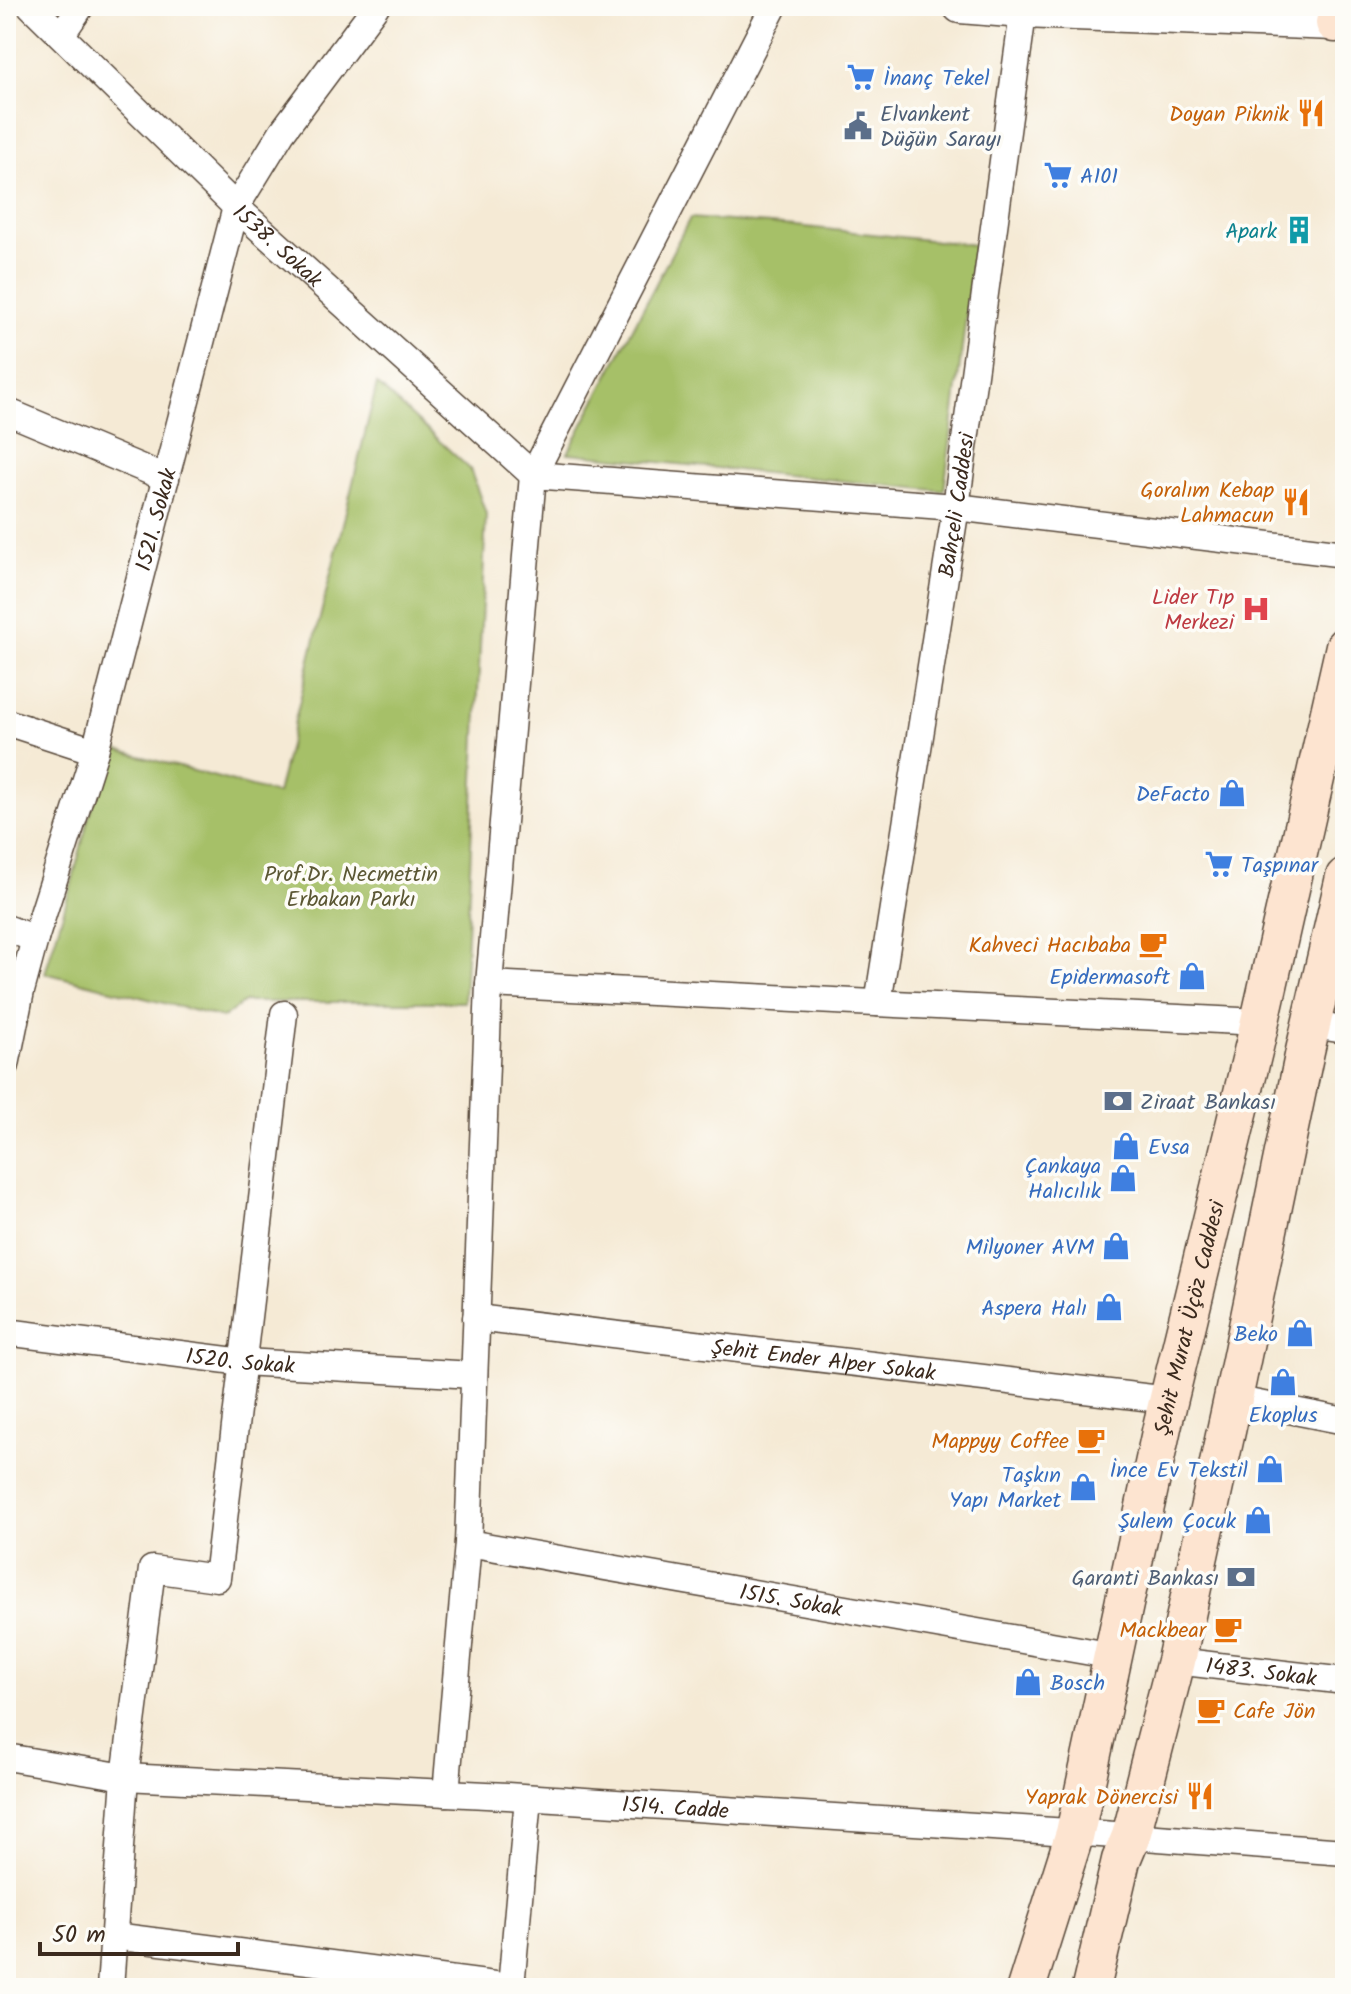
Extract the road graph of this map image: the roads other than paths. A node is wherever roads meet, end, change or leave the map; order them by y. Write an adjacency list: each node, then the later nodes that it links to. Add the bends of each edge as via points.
1 (31, 6): 8 (street, 1538. Sokak)
2 (81, 6): 8 (street)
3 (376, 6): 9 (street, 1521. Sokak, via 282,132)
4 (774, 6): 11 (street)
5 (960, 6): 6 (street)
6 (1023, 8): 7 (street); 13 (street, Bahçeli Caddesi)
7 (1342, 23)
8 (61, 35): 9 (street, 1538. Sokak)
9 (236, 207): 11 (street, 1538. Sokak); 12 (street, 1521. Sokak)
10 (6, 411): 12 (street)
11 (533, 475): 13 (street); 21 (street)
12 (166, 478): 17 (street, 1521. Sokak)
13 (956, 507): 14 (street); 22 (street, Bahçeli Caddesi)
14 (1345, 554)
15 (1345, 646): 24 (main road, Şehit Murat Üçöz Caddesi)
16 (6, 722): 17 (street)
17 (95, 751): 20 (street, 1521. Sokak)
18 (1345, 877): 25 (main road)
19 (6, 928): 20 (street)
20 (35, 939): 26 (street, 1521. Sokak)
21 (489, 984): 22 (street); 27 (street)
22 (878, 1003): 24 (street)
23 (284, 1014): 29 (street)
24 (1260, 1022): 32 (main road, Şehit Murat Üçöz Caddesi)
25 (1328, 1027): 31 (main road, via 1301,1066)
26 (6, 1065)
27 (476, 1318): 30 (street); 32 (street, Şehit Ender Alper Sokak)
28 (6, 1332): 29 (street, 1520. Sokak)
29 (243, 1362): 30 (street, 1520. Sokak); 39 (street, via 217,1578 152,1569)
30 (474, 1375): 34 (street)
31 (1233, 1399): 33 (street); 36 (main road)
32 (1169, 1400): 35 (main road, Şehit Murat Üçöz Caddesi)
33 (1345, 1421)
34 (468, 1543): 35 (street, 1515. Sokak); 40 (street)
35 (1114, 1656): 42 (main road, Şehit Murat Üçöz Caddesi)
36 (1176, 1661): 37 (street, 1483. Sokak); 43 (main road)
37 (1345, 1681)
38 (6, 1757): 39 (street, 1514. Cadde)
39 (125, 1777): 40 (street, 1514. Cadde); 45 (street)
40 (446, 1793): 41 (street, 1514. Cadde)
41 (528, 1798): 42 (street, 1514. Cadde); 47 (street)
42 (1075, 1833): 43 (street, 1514. Cadde); 50 (main road, Şehit Murat Üçöz Caddesi)
43 (1131, 1836): 44 (street, 1514. Cadde); 51 (main road)
44 (1345, 1852)
45 (114, 1936): 46 (street); 48 (street)
46 (387, 1980): 47 (street)
47 (511, 1987): 49 (street)
48 (110, 1988)
49 (518, 1988)
50 (1026, 1988)
51 (1091, 1988)

